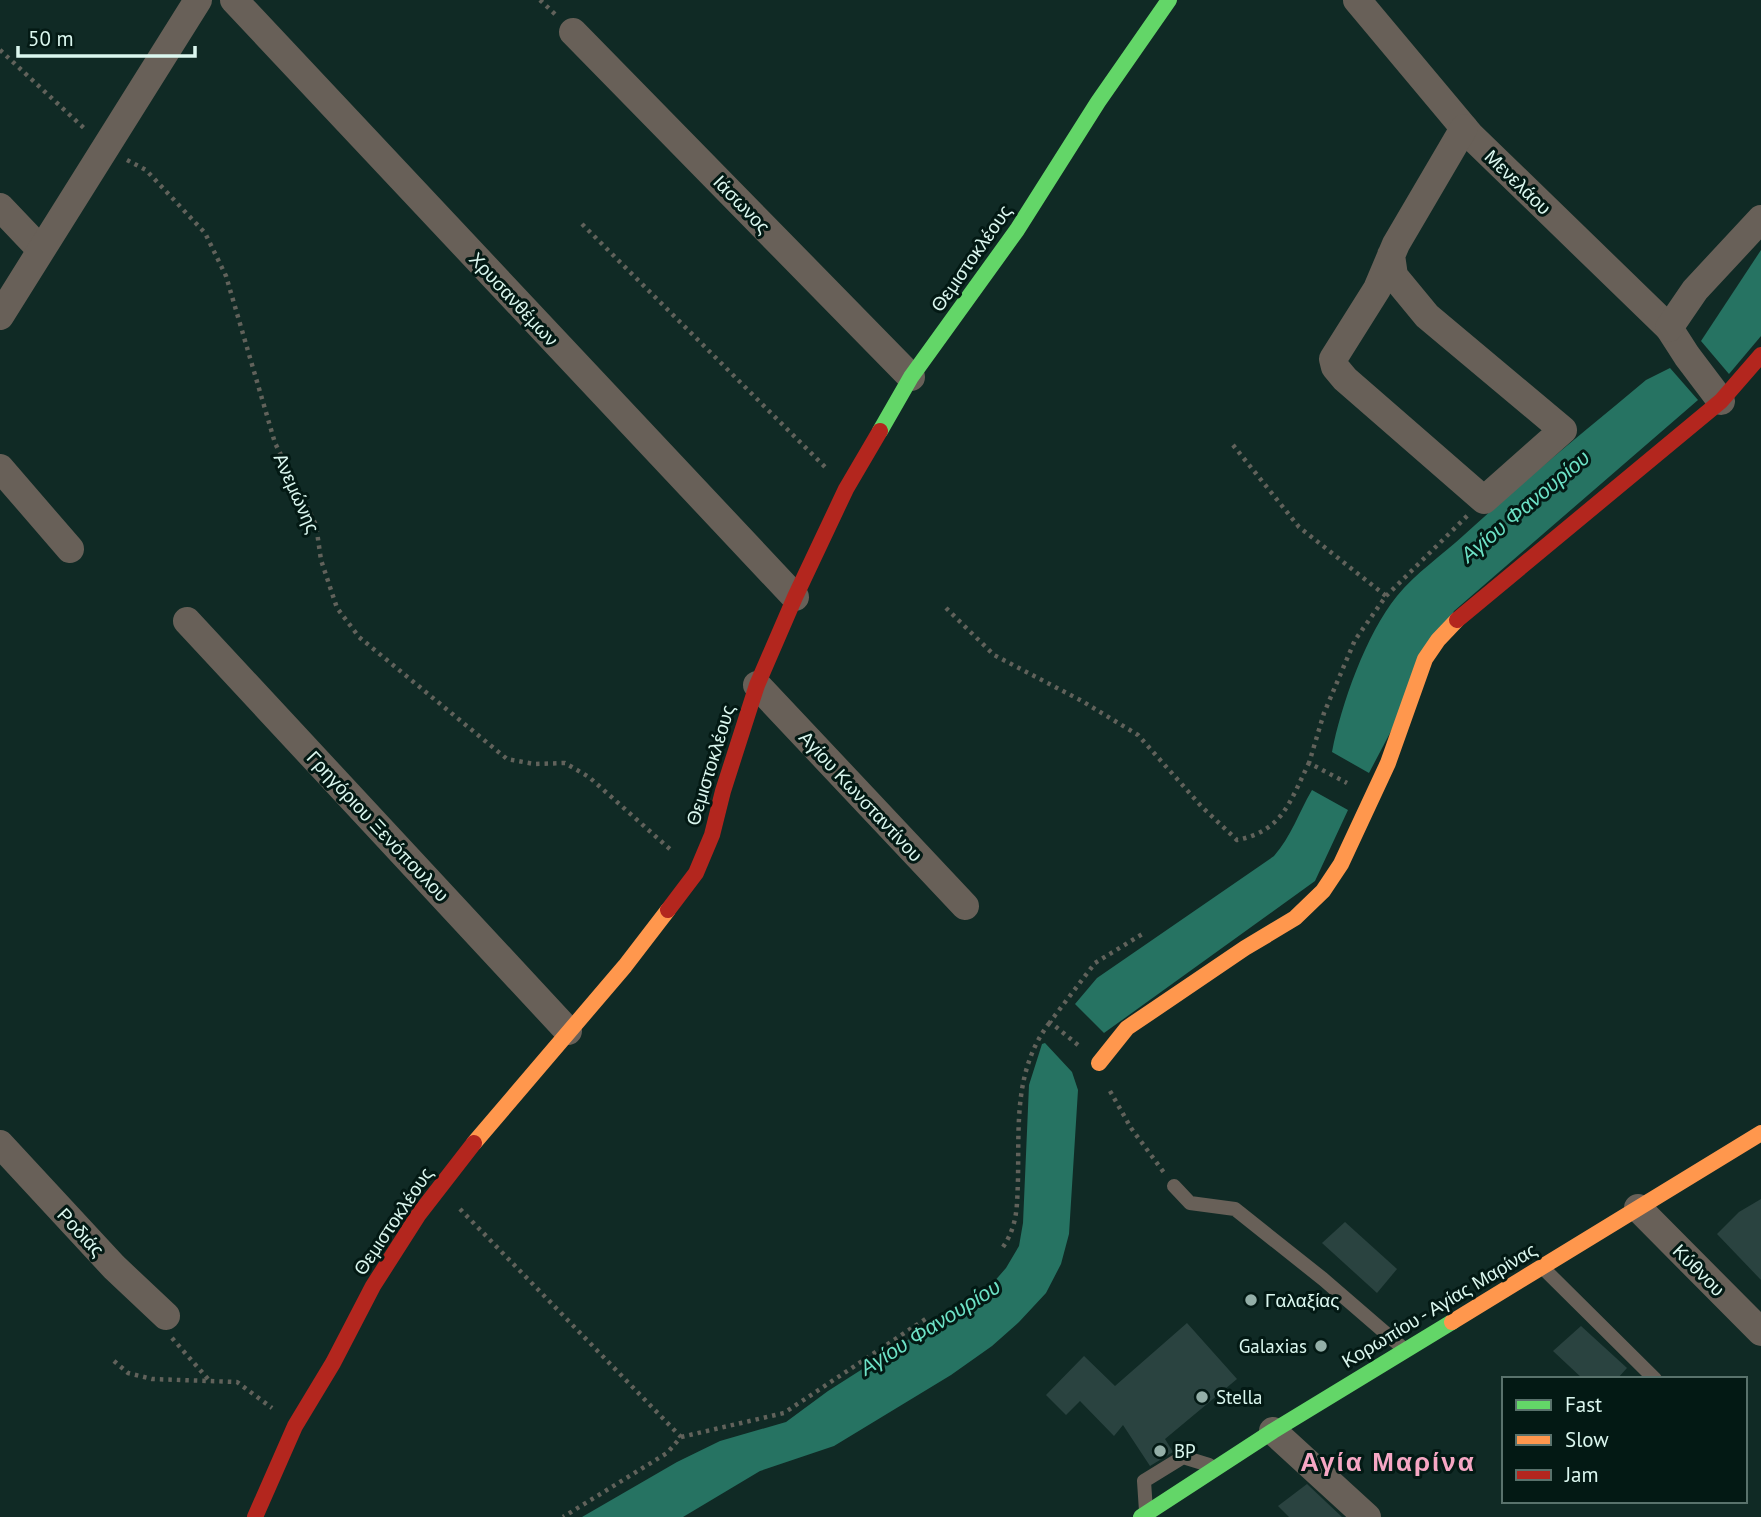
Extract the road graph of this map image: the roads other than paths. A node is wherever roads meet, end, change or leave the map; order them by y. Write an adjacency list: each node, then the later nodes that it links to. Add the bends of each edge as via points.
1 (198, 0): 9 (street)
2 (234, 0): 18 (street, Χρυσανθέμων)
3 (1169, 0): 14 (street, Θεμιστοκλέους, via 1017,230)
4 (1357, 0): 6 (street, Μενελάου)
5 (573, 32): 14 (street, Ιάσωνος)
6 (1464, 128): 10 (street); 12 (street, Μενελάου)
7 (0, 207): 9 (street)
8 (1761, 219): 12 (street, via 1695,290)
9 (40, 250): 11 (street)
10 (1391, 255): 10 (street, via 1377,289 1333,359 1335,367 1484,500 1563,430 1427,316 1394,276)
11 (0, 316)
12 (1669, 328): 15 (street, Μενελάου)
13 (1761, 355): 15 (street)
14 (911, 377): 18 (street, Θεμιστοκλέους, via 846,489)
15 (1716, 394): 23 (street, via 1438,640 1415,682 1373,796 1323,891 1295,918 1127,1028)
16 (0, 468): 17 (street)
17 (70, 549)
18 (795, 597): 20 (street, Θεμιστοκλέους)
19 (187, 621): 22 (street, Γρηγόριου Ξενόπουλου)
20 (757, 685): 21 (street, Αγίου Κωνσταντίνου); 22 (street, Θεμιστοκλέους, via 696,873)
21 (965, 906)
22 (568, 1031): 36 (street, Θεμιστοκλέους, via 419,1214 295,1426)
23 (1099, 1063)
24 (1761, 1133): 27 (street, Κορωπίου - Αγίας Μαρίνας)
25 (0, 1144): 29 (street, Ροδιάς)
26 (1174, 1186): 31 (lane, via 1190,1203 1235,1209)
27 (1638, 1208): 28 (street, Κορωπίου - Αγίας Μαρίνας); 30 (street, Κύθνου)
28 (1542, 1267): 31 (street, Κορωπίου - Αγίας Μαρίνας); 32 (lane)
29 (166, 1316)
30 (1761, 1332)
31 (1405, 1350): 33 (street, Κορωπίου - Αγίας Μαρίνας)
32 (1654, 1377)
33 (1273, 1431): 34 (street, Κορωπίου - Αγίας Μαρίνας); 37 (street)
34 (1217, 1467): 35 (street, Κορωπίου - Αγίας Μαρίνας); 35 (lane, via 1183,1457 1144,1481)
35 (1144, 1516)
36 (255, 1517)
37 (1367, 1517)

